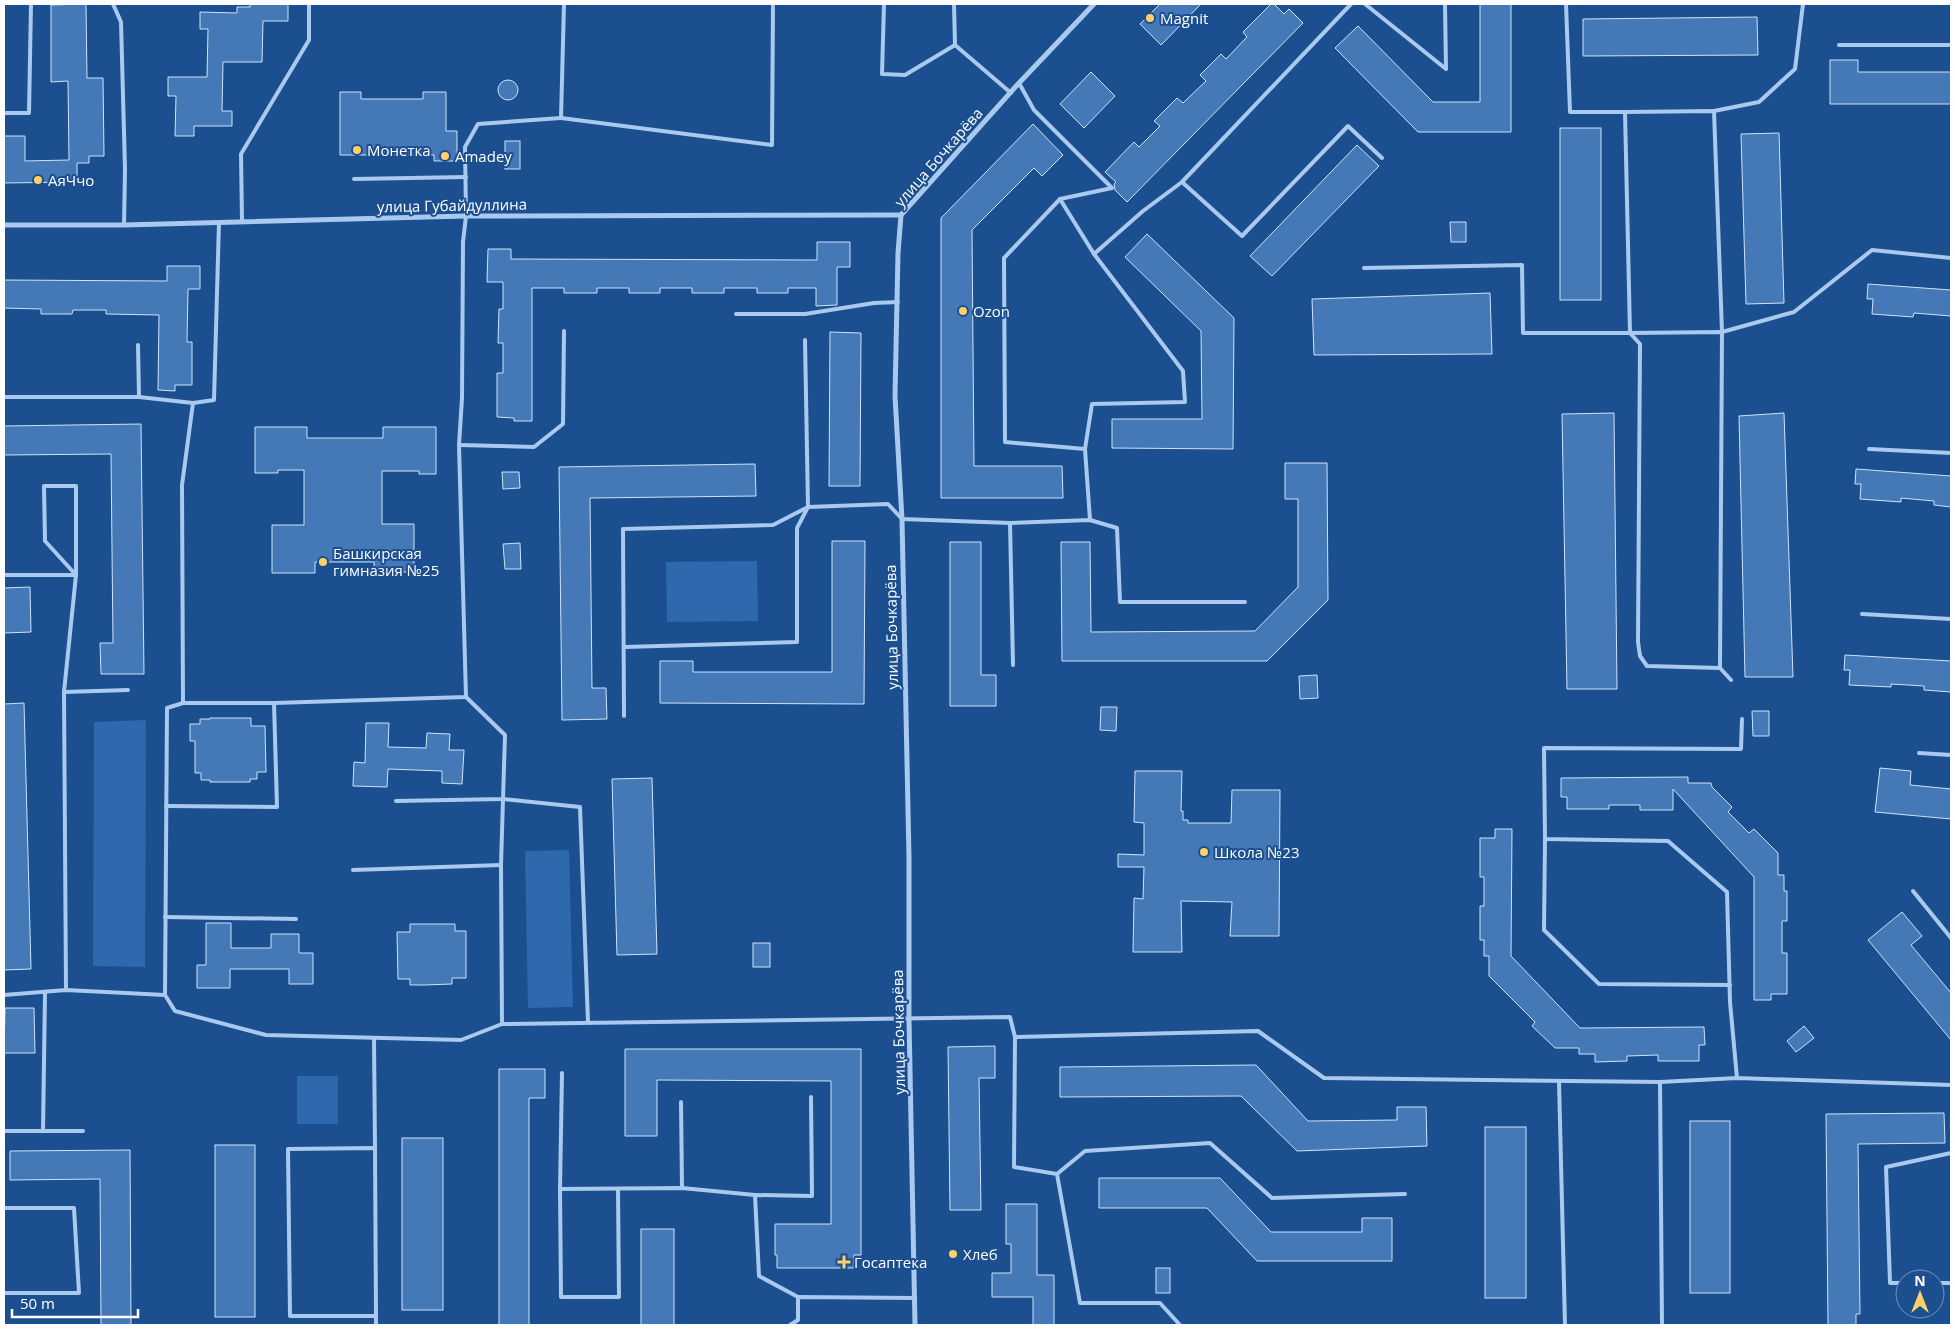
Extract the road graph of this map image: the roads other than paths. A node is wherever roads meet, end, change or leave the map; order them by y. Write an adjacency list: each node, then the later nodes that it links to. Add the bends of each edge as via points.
1 (31, 4): 21 (lane, via 29,113)
2 (113, 4): 33 (lane, via 121,22)
3 (309, 4): 30 (lane, via 309,40 241,154)
4 (564, 4): 22 (lane)
5 (773, 4): 22 (lane, via 772,145)
6 (884, 4): 14 (lane, via 882,74 905,75)
7 (954, 4): 14 (lane)
8 (1094, 4): 17 (street, улица Бочкарёва)
9 (1352, 4): 26 (lane)
10 (1365, 4): 13 (lane, via 1446,69)
11 (1566, 4): 20 (lane, via 1570,112)
12 (1803, 4): 19 (lane, via 1795,69 1759,102)
13 (1445, 5)
14 (955, 45): 18 (lane)
15 (1839, 45): 16 (lane)
16 (1951, 45)
17 (1019, 83): 18 (street, улица Бочкарёва); 27 (lane, via 1034,110 1112,188)
18 (1011, 93): 28 (street, улица Бочкарёва)
19 (1714, 111): 20 (lane); 40 (lane)
20 (1625, 112): 41 (lane)
21 (4, 113)
22 (561, 118): 24 (lane, via 478,124 465,147)
23 (1382, 158): 26 (lane, via 1348,126 1242,236)
24 (466, 177): 25 (lane); 29 (lane)
25 (354, 179)
26 (1182, 182): 34 (lane)
27 (1060, 199): 34 (lane); 48 (lane, via 1004,258 1005,442)
28 (901, 214): 29 (street, улица Губайдуллина); 37 (street, улица Бочкарёва)
29 (466, 216): 30 (street, улица Губайдуллина); 47 (lane)
30 (242, 221): 31 (street, улица Губайдуллина)
31 (219, 222): 33 (street, улица Губайдуллина); 46 (lane, via 214,400)
32 (4, 225): 33 (street, улица Губайдуллина)
33 (124, 225)
34 (1094, 254): 48 (lane, via 1184,372 1185,402 1092,404)
35 (1951, 258): 40 (lane, via 1872,250 1794,312)
36 (1364, 268): 41 (lane, via 1522,265 1523,333)
37 (898, 302): 38 (lane, via 805,314); 52 (street, улица Бочкарёва, via 895,396)
38 (736, 314)
39 (564, 332): 47 (lane, via 563,424 534,447)
40 (1722, 332): 41 (lane); 62 (lane)
41 (1630, 333): 62 (lane, via 1640,344 1640,656 1647,666)
42 (806, 340): 51 (lane)
43 (138, 345): 45 (lane)
44 (4, 398): 45 (lane)
45 (139, 398): 46 (lane)
46 (193, 403): 67 (lane, via 182,485)
47 (459, 445): 66 (lane)
48 (1085, 449): 53 (lane)
49 (1869, 449): 50 (lane)
50 (1951, 453)
51 (808, 507): 52 (lane, via 888,504); 60 (lane, via 773,525 623,530); 60 (lane, via 797,528 797,642)
52 (902, 518): 54 (lane); 88 (street, улица Бочкарёва)
53 (1090, 520): 54 (lane); 57 (lane, via 1118,528 1120,602)
54 (1010, 523): 61 (lane)
55 (4, 575): 56 (lane)
56 (76, 575): 56 (lane, via 76,486 44,486 46,542); 65 (lane)
57 (1245, 602)
58 (1862, 614): 59 (lane)
59 (1951, 619)
60 (624, 647): 69 (lane)
61 (1013, 664)
62 (1720, 668): 63 (lane)
63 (1731, 680)
64 (128, 690): 65 (lane)
65 (64, 692): 84 (lane)
66 (466, 697): 68 (lane); 73 (lane, via 505,735)
67 (183, 703): 68 (lane); 75 (lane, via 167,708)
68 (274, 703): 75 (lane, via 277,807)
69 (624, 716)
70 (1742, 719): 76 (lane, via 1741,749 1544,748)
71 (1919, 753): 72 (lane)
72 (1951, 755)
73 (503, 799): 74 (lane); 77 (lane); 89 (lane, via 580,807)
74 (396, 801)
75 (166, 806): 80 (lane)
76 (1545, 839): 83 (lane, via 1668,841 1727,892); 83 (lane, via 1544,930 1599,984)
77 (501, 865): 78 (lane); 90 (lane)
78 (353, 870)
79 (1913, 890): 82 (lane)
80 (165, 917): 81 (lane); 86 (lane)
81 (296, 919)
82 (1951, 938)
83 (1730, 985): 94 (lane)
84 (66, 990): 85 (lane); 86 (lane)
85 (45, 993): 87 (lane); 101 (lane)
86 (165, 994): 92 (lane, via 175,1011 266,1035)
87 (4, 995)
88 (909, 1019): 89 (lane); 91 (lane, via 1010,1017); 115 (street, улица Бочкарёва)
89 (588, 1022): 90 (lane)
90 (502, 1024): 92 (lane, via 461,1040)
91 (1015, 1037): 95 (lane, via 1258,1032 1324,1078); 105 (lane, via 1014,1167)
92 (374, 1038): 103 (lane)
93 (562, 1073): 107 (lane)
94 (1737, 1078): 96 (lane); 97 (lane)
95 (1559, 1081): 96 (lane); 121 (lane)
96 (1660, 1082): 122 (lane)
97 (1951, 1086)
98 (811, 1097): 110 (lane, via 812,1196)
99 (681, 1102): 106 (lane)
100 (4, 1131): 101 (lane)
101 (43, 1131): 102 (lane)
102 (83, 1131)
103 (375, 1148): 116 (lane); 116 (lane, via 288,1149 290,1316)
104 (1951, 1153): 112 (lane, via 1886,1166 1890,1284)
105 (1057, 1174): 109 (lane, via 1084,1151 1210,1142 1272,1198); 120 (lane, via 1080,1303 1160,1303)
106 (682, 1188): 108 (lane); 110 (lane)
107 (560, 1189): 108 (lane); 108 (lane, via 561,1297 619,1297)
108 (618, 1189)
109 (1405, 1194)
110 (755, 1195): 114 (lane, via 759,1276)
111 (4, 1208): 113 (lane, via 74,1208 79,1293)
112 (1895, 1284)
113 (4, 1293)
114 (798, 1297): 115 (lane); 118 (lane, via 798,1320)
115 (915, 1298): 119 (street, улица Бочкарёва)
116 (376, 1316): 117 (lane)
117 (376, 1325)
118 (790, 1325)
119 (915, 1325)
120 (1180, 1325)
121 (1565, 1325)
122 (1662, 1325)

